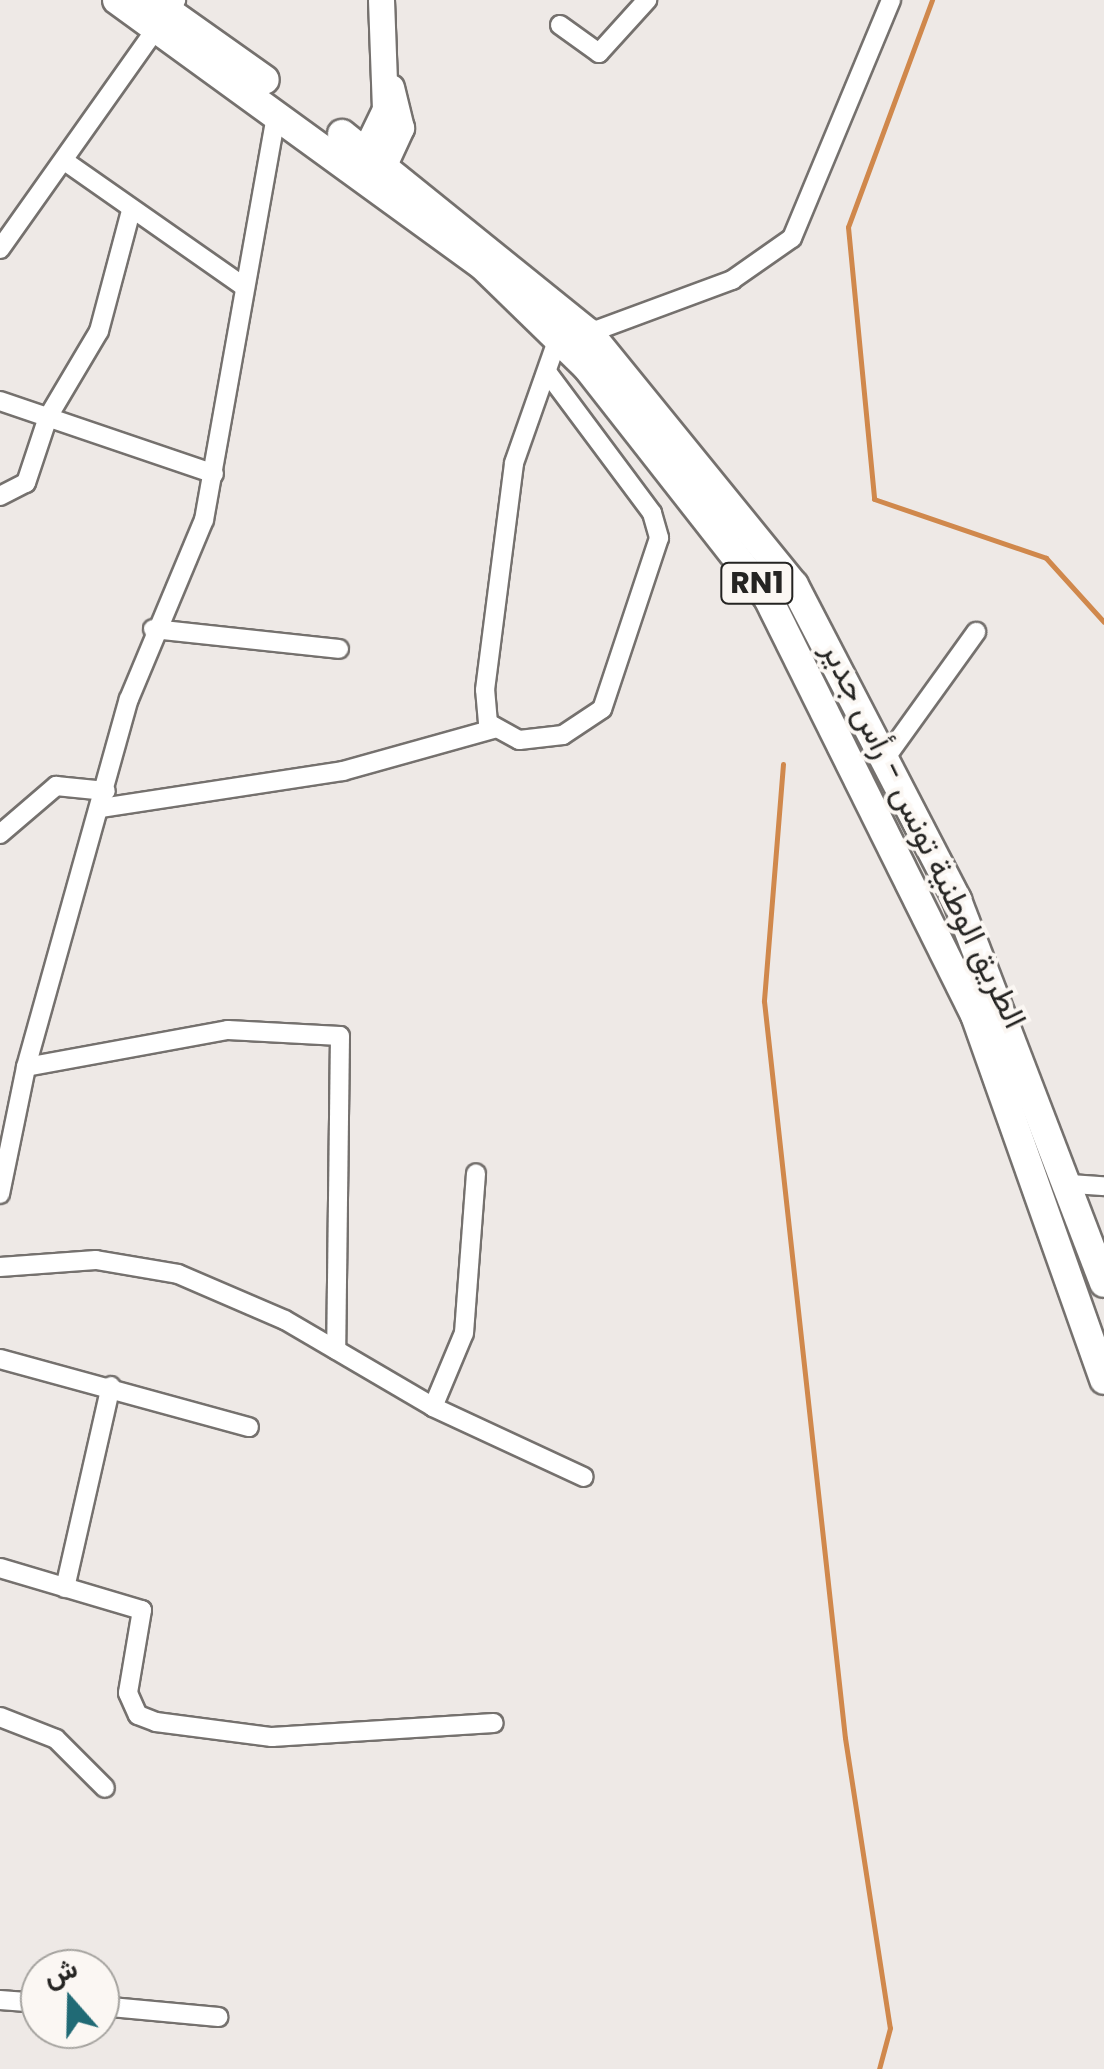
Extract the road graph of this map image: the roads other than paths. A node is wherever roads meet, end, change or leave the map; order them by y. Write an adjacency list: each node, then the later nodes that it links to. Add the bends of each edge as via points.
1 (117, 0): 5 (main road, الطريق الوطنية تونس - رأس جدير / RN1)
2 (381, 0): 9 (street, via 387,78 400,128)
3 (648, 0): 6 (street, via 599,53)
4 (891, 0): 13 (street, via 792,238 732,280)
5 (163, 10): 7 (main road, الطريق الوطنية تونس - رأس جدير / RN1); 8 (street); 9 (main road, الطريق الوطنية تونس - رأس جدير / RN1)
6 (560, 25)
7 (277, 111): 9 (main road, الطريق الوطنية تونس - رأس جدير / RN1); 12 (street)
8 (66, 162): 10 (street); 11 (street)
9 (372, 166): 13 (main road, الطريق الوطنية تونس - رأس جدير / RN1); 14 (main road, الطريق الوطنية تونس - رأس جدير / RN1)
10 (130, 211): 12 (street); 17 (street, via 112,298)
11 (4, 236)
12 (243, 286): 18 (street)
13 (589, 332): 24 (main road, الطريق الوطنية تونس - رأس جدير / RN1, via 739,506 794,584)
14 (558, 338): 15 (street); 36 (main road, الطريق الوطنية تونس - رأس جدير / RN1, via 768,598 848,744 975,1015)
15 (547, 372): 23 (street, via 505,506 484,690); 23 (street, via 652,513 659,538 602,709 563,735 519,740)
16 (0, 401): 17 (street)
17 (48, 417): 18 (street); 19 (street, via 26,483)
18 (214, 474): 20 (street, via 204,520)
19 (0, 496)
20 (154, 629): 22 (street); 25 (street)
21 (976, 632): 24 (street)
22 (339, 649)
23 (493, 729): 25 (street, via 342,771)
24 (888, 756): 29 (main road, الطريق الوطنية تونس - رأس جدير / RN1)
25 (104, 800): 26 (street, via 56,786); 27 (street)
26 (0, 834)
27 (26, 1066): 31 (street); 34 (street, via 228,1030 340,1036)
28 (476, 1173): 38 (street, via 464,1333)
29 (1072, 1184): 30 (street); 33 (main road, الطريق الوطنية تونس - رأس جدير / RN1)
30 (1104, 1186)
31 (0, 1194)
32 (0, 1267): 34 (street, via 137,1263 222,1292)
33 (1104, 1283)
34 (336, 1350): 38 (street)
35 (0, 1359): 37 (street)
36 (1104, 1380)
37 (111, 1386): 39 (street); 42 (street)
38 (434, 1407): 40 (street)
39 (249, 1427)
40 (584, 1478)
41 (0, 1568): 42 (street)
42 (65, 1588): 44 (street, via 143,1611 128,1693 138,1714 156,1722 272,1737)
43 (0, 1717): 45 (street, via 56,1739)
44 (494, 1723)
45 (105, 1788)
46 (120, 2008): 47 (street)
47 (218, 2017)

